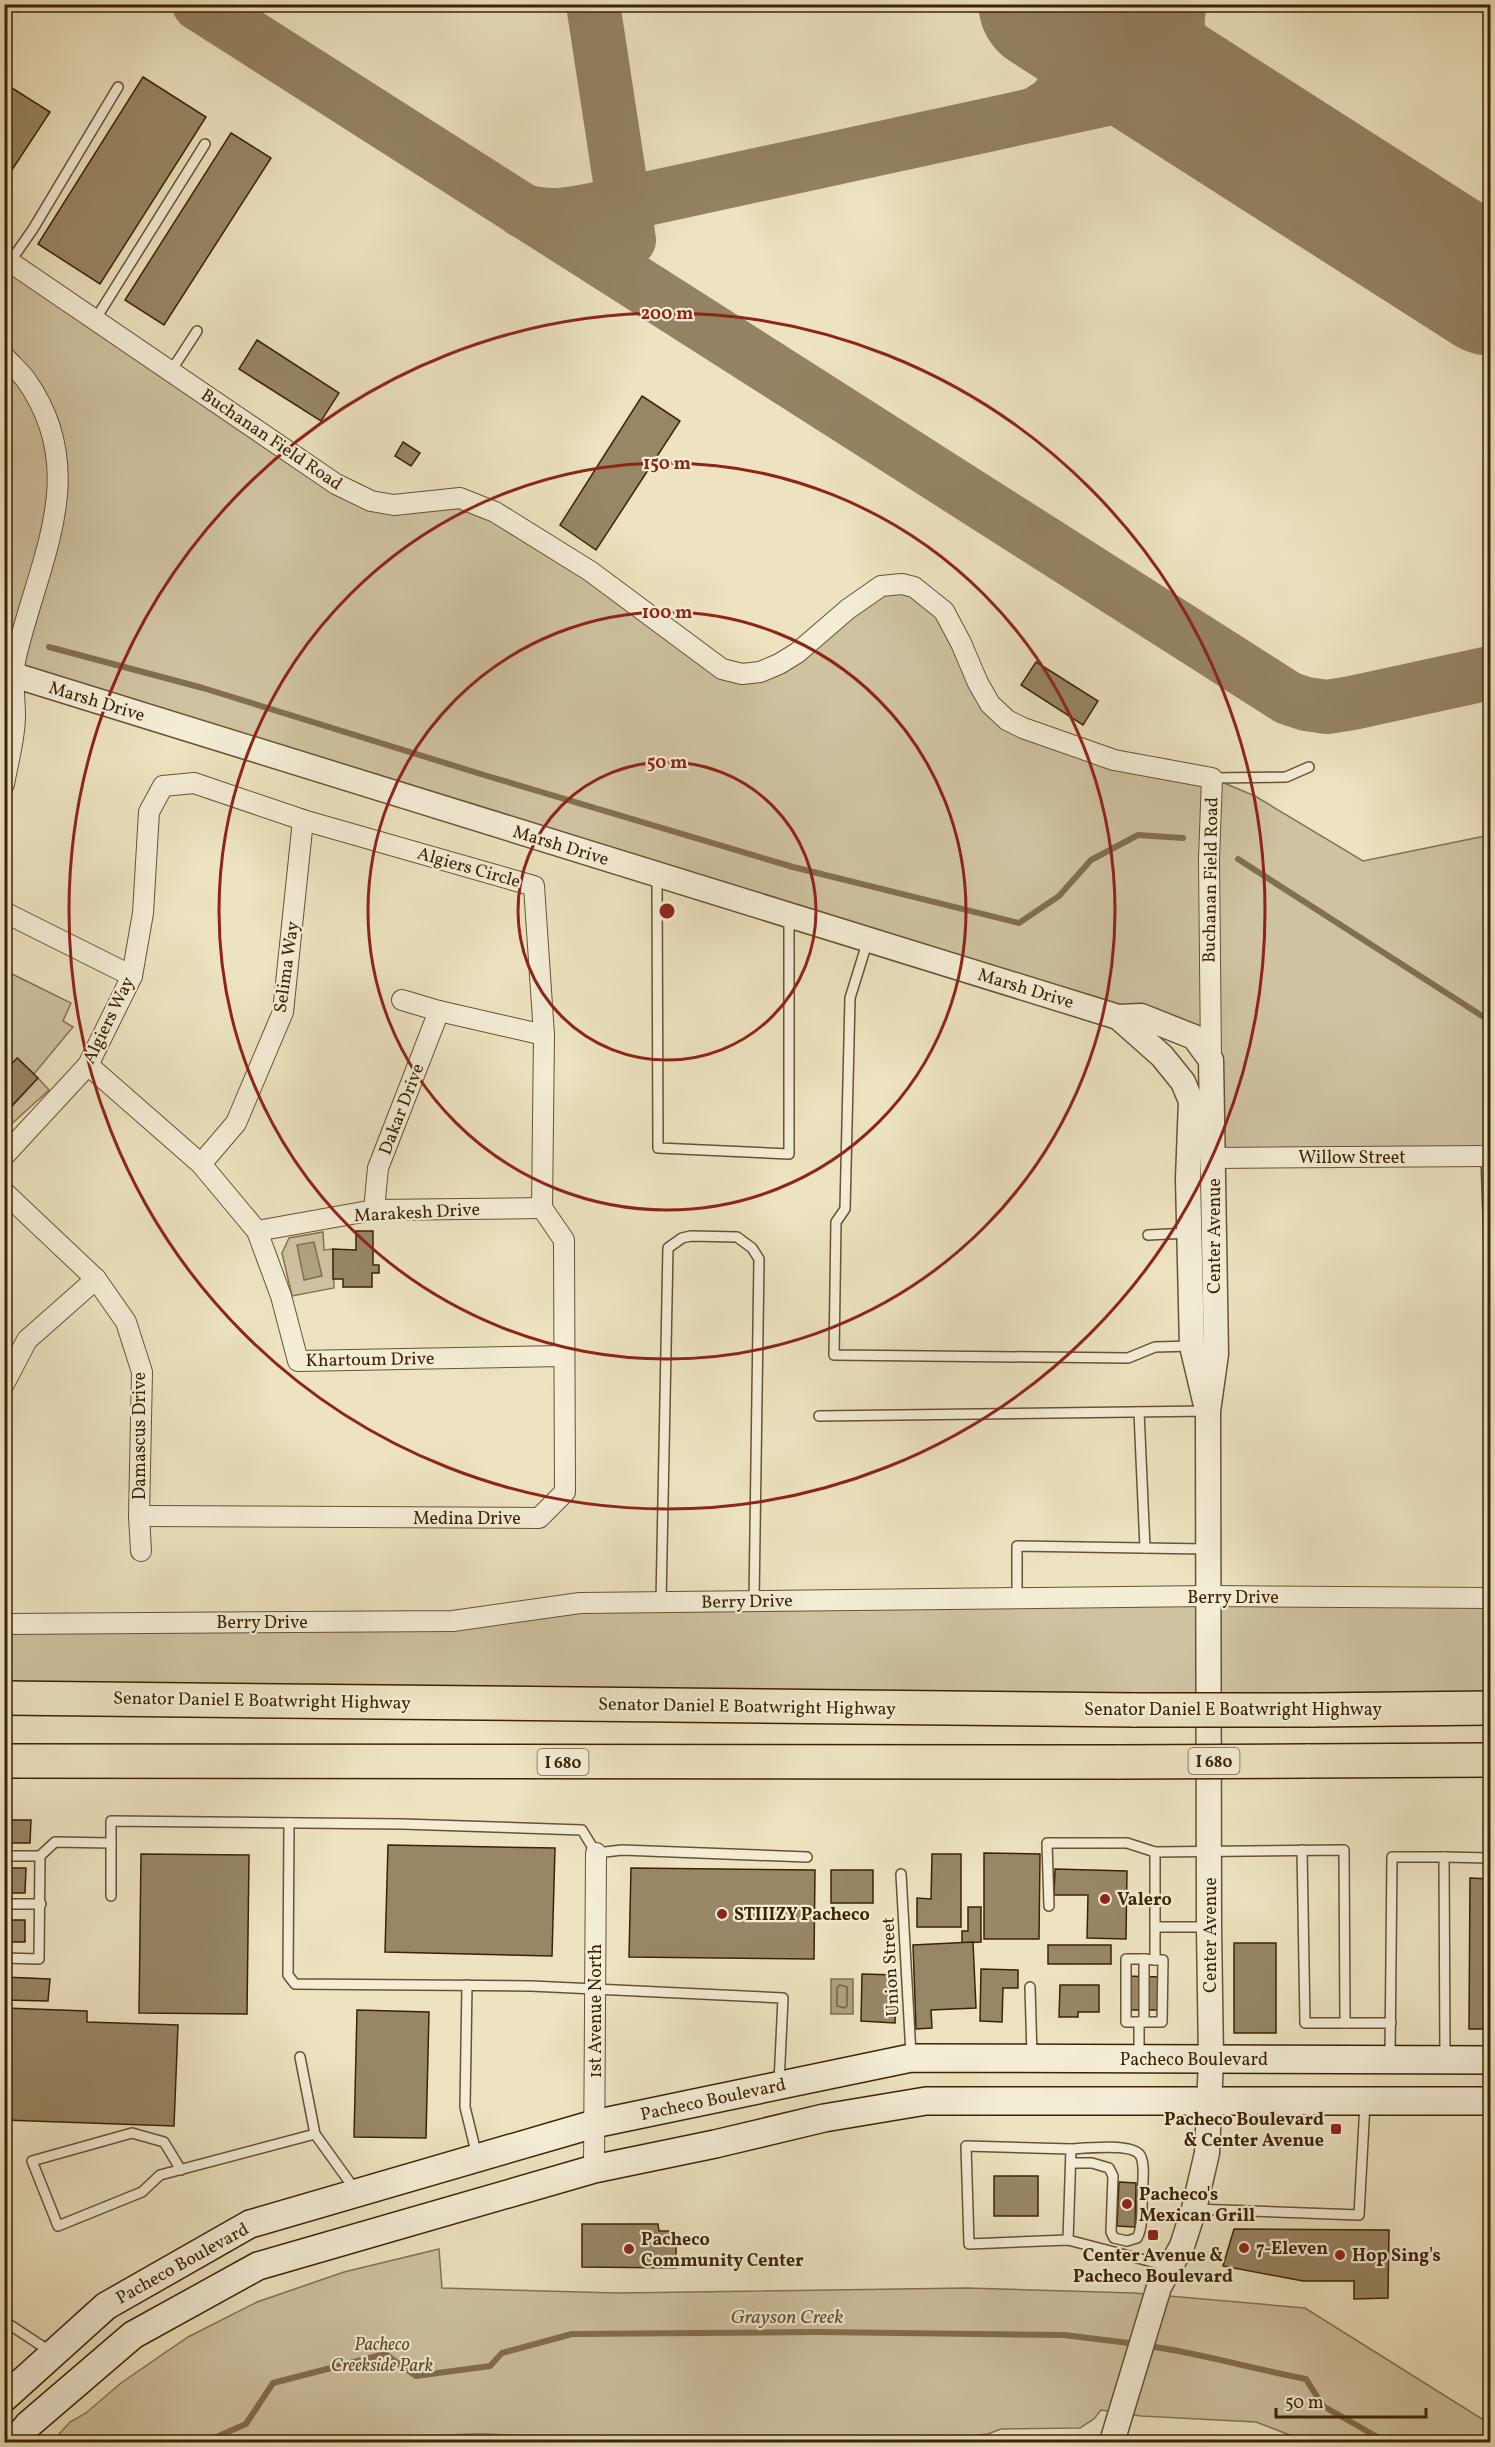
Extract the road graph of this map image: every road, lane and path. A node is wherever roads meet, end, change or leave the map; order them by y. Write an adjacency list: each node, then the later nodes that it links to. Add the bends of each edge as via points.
1 (118, 87): 3 (lane)
2 (205, 144): 4 (lane)
3 (7, 266): 4 (street, Buchanan Field Road)
4 (95, 320): 7 (street, Buchanan Field Road)
5 (197, 331): 7 (lane)
6 (4, 356): 8 (street, via 26,380 48,422 58,468 53,530)
7 (171, 371): 10 (street, Buchanan Field Road, via 336,484 371,501 394,505 460,498 495,512 590,571 722,669 742,674 779,664 881,586 902,584 914,587 944,611 990,704 1007,720 1113,760)
8 (7, 678): 11 (street, via 15,717); 14 (street, Marsh Drive)
9 (1309, 767): 10 (lane, via 1286,777)
10 (1212, 778): 23 (street, Buchanan Field Road)
11 (4, 784)
12 (163, 786): 13 (street, Algiers Circle, via 194,783); 18 (street, Algiers Way, via 149,812 143,913)
13 (303, 820): 22 (street, Algiers Circle, via 534,886); 29 (street, Selima Way, via 283,1012 236,1123)
14 (657, 875): 16 (street, Marsh Drive); 16 (lane, via 658,1148 789,1154)
15 (4, 912): 18 (street)
16 (789, 916): 17 (street, Marsh Drive)
17 (868, 940): 21 (street, Marsh Drive); 38 (lane, via 850,998 845,1209 836,1222 834,1355 1128,1358 1155,1347)
18 (132, 976): 24 (street, Algiers Way)
19 (402, 1000): 20 (street)
20 (439, 1011): 22 (street); 32 (street, Dakar Drive, via 378,1168)
21 (1118, 1017): 23 (street, Marsh Drive, via 1141,1016 1194,1037); 25 (street, Marsh Drive, via 1162,1056)
22 (544, 1035): 31 (street, Algiers Circle)
23 (1211, 1060): 28 (street, Center Avenue)
24 (88, 1065): 26 (street, Algiers Way); 29 (street, Khartoum Drive)
25 (1183, 1082): 34 (street, Center Avenue, via 1191,1101)
26 (4, 1156)
27 (1488, 1156): 28 (street, Willow Street); 36 (lane)
28 (1214, 1158): 41 (street, Center Avenue, via 1216,1354)
29 (201, 1164): 33 (street, Khartoum Drive)
30 (4, 1192): 37 (street, Damascus Drive)
31 (542, 1208): 32 (street, Marakesh Drive); 39 (street, Medina Drive, via 564,1240)
32 (374, 1210): 33 (street, Marakesh Drive)
33 (257, 1231): 39 (street, Khartoum Drive, via 281,1296 298,1361)
34 (1188, 1233): 35 (lane); 38 (street, Center Avenue)
35 (1148, 1235)
36 (1491, 1270)
37 (96, 1279): 40 (street, via 27,1340); 44 (street, Damascus Drive, via 126,1322 142,1372)
38 (1192, 1346): 41 (street, Center Avenue)
39 (564, 1356): 44 (street, Medina Drive, via 565,1492 539,1518)
40 (4, 1384)
41 (1208, 1411): 42 (lane); 46 (street, Center Avenue)
42 (1139, 1412): 43 (lane); 45 (lane)
43 (819, 1416)
44 (139, 1516): 47 (street, Damascus Drive)
45 (1145, 1548): 46 (lane); 49 (lane, via 1017,1546)
46 (1209, 1549): 48 (street, Center Avenue)
47 (141, 1551)
48 (1209, 1596): 49 (street, Berry Drive); 50 (street, Berry Drive); 61 (street, Center Avenue)
49 (1017, 1598): 51 (street, Berry Drive)
50 (1491, 1598)
51 (754, 1601): 52 (street, Berry Drive); 52 (lane, via 759,1259 737,1237 691,1236 669,1248)
52 (661, 1602): 53 (street, Berry Drive, via 580,1603 453,1621)
53 (4, 1624)
54 (4, 1698): 55 (highway, Senator Daniel E Boatwright Highway, bridge, via 1136,1710)
55 (1491, 1708)
56 (1491, 1760): 57 (highway, I 680, bridge)
57 (4, 1761)
58 (289, 1823): 59 (lane, via 111,1821); 63 (lane, via 582,1830); 79 (lane, via 288,1975 295,1984)
59 (111, 1843): 65 (lane, via 55,1842); 70 (lane)
60 (1302, 1850): 61 (lane); 83 (lane, via 1305,2023); 83 (lane, via 1344,1850)
61 (1210, 1851): 62 (lane); 75 (street, Center Avenue)
62 (1155, 1852): 73 (lane, via 1127,1844 1047,1843); 74 (lane)
63 (596, 1853): 66 (lane, via 622,1850); 81 (street, 1st Avenue North)
64 (4, 1856): 65 (lane)
65 (40, 1856): 72 (lane)
66 (807, 1857)
67 (1444, 1857): 68 (lane); 84 (lane, via 1392,1857); 91 (lane)
68 (1491, 1858)
69 (901, 1874): 86 (lane, Union Street)
70 (111, 1896)
71 (4, 1904): 72 (lane)
72 (41, 1904): 76 (lane, via 39,1959)
73 (1048, 1906)
74 (1155, 1927): 75 (lane); 78 (lane)
75 (1209, 1927): 89 (street, Center Avenue)
76 (4, 1958)
77 (1144, 1959): 78 (lane); 82 (lane); 82 (lane, via 1126,1959 1126,2022)
78 (1155, 1960): 82 (lane, via 1163,1960 1162,2022)
79 (467, 1985): 81 (lane); 100 (lane, via 465,2107)
80 (1030, 1987): 87 (lane)
81 (595, 1990): 93 (lane, via 783,1998); 97 (street, 1st Avenue North)
82 (1142, 2022): 88 (lane)
83 (1345, 2023): 84 (lane)
84 (1391, 2024): 90 (lane)
85 (300, 2057): 98 (lane)
86 (911, 2058): 87 (main road, Pacheco Boulevard); 93 (main road, Pacheco Boulevard)
87 (1033, 2058): 88 (main road, Pacheco Boulevard)
88 (1138, 2059): 89 (main road, Pacheco Boulevard)
89 (1211, 2060): 90 (main road, Pacheco Boulevard); 94 (street, Center Avenue)
90 (1390, 2060): 91 (main road, Pacheco Boulevard)
91 (1445, 2060): 92 (main road, Pacheco Boulevard)
92 (1491, 2060)
93 (779, 2085): 97 (main road, Pacheco Boulevard)
94 (1211, 2100): 95 (main road); 102 (main road, via 926,2101 824,2118); 105 (street, Center Avenue, via 1207,2153)
95 (1365, 2100): 96 (main road); 105 (lane, via 1359,2215)
96 (1491, 2101)
97 (594, 2124): 100 (main road, Pacheco Boulevard); 102 (street, 1st Avenue North)
98 (315, 2134): 103 (lane); 104 (lane)
99 (1071, 2149): 101 (lane); 106 (lane, via 1122,2148 1140,2155 1140,2234 1127,2241 1114,2238); 107 (lane, via 966,2146 969,2244)
100 (477, 2158): 104 (main road, Pacheco Boulevard)
101 (1071, 2163): 106 (lane, via 1109,2168 1113,2176); 107 (lane)
102 (594, 2169): 113 (main road, via 258,2266 133,2335)
103 (181, 2170): 103 (lane, via 164,2142 132,2133 32,2161 58,2226 142,2192 160,2175)
104 (357, 2193): 111 (main road, Pacheco Boulevard, via 250,2224 106,2306)
105 (1194, 2209): 109 (street, Center Avenue, via 1182,2246)
106 (1111, 2232): 108 (lane)
107 (1068, 2240): 108 (lane)
108 (1108, 2250): 109 (lane)
109 (1170, 2267): 114 (street, Center Avenue, via 1157,2293)
110 (4, 2321): 111 (lane)
111 (53, 2354): 112 (main road, Pacheco Boulevard)
112 (4, 2398)
113 (21, 2434)
114 (1112, 2442)

